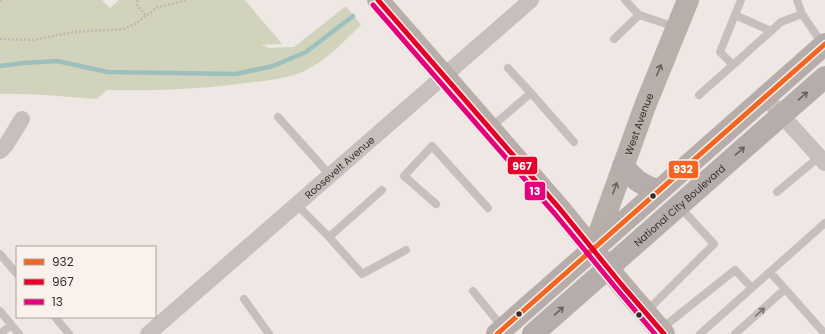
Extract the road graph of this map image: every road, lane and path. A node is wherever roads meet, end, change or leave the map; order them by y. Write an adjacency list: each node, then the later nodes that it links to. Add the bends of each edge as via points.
1 (136, 0): 12 (path)
2 (187, 0): 12 (path, via 158,7)
3 (378, 0): 21 (main road)
4 (531, 0): 21 (street, Roosevelt Avenue)
5 (625, 0): 10 (lane)
6 (688, 0): 13 (main road, West Avenue)
7 (741, 0): 11 (lane)
8 (797, 0): 9 (lane)
9 (802, 14): 14 (lane, via 781,22); 17 (lane)
10 (639, 15): 13 (lane); 16 (lane)
11 (735, 15): 14 (lane); 18 (lane, via 720,52)
12 (146, 16): 15 (path, via 124,29 74,32 33,40)
13 (677, 27): 32 (main road, West Avenue, one-way to 13)
14 (771, 31): 18 (lane)
15 (0, 38)
16 (614, 40)
17 (824, 45): 24 (main road)
18 (733, 65): 23 (lane)
19 (508, 68): 22 (lane)
20 (825, 76): 25 (main road, National City Boulevard, one-way to 20)
21 (443, 77): 28 (main road); 33 (street, Roosevelt Avenue)
22 (531, 93): 28 (lane); 29 (lane)
23 (699, 95)
24 (765, 97): 25 (street); 35 (main road)
25 (781, 115): 31 (street); 39 (main road, National City Boulevard, one-way to 25)
26 (278, 117): 33 (lane)
27 (22, 119): 30 (street, via 6,146)
28 (489, 128): 44 (main road)
29 (574, 142)
30 (0, 151)
31 (822, 160): 36 (lane)
32 (623, 166): 35 (main road, via 642,185); 44 (main road, West Avenue, one-way to 32)
33 (330, 175): 37 (street, Roosevelt Avenue)
34 (382, 190): 42 (lane)
35 (659, 191): 44 (main road)
36 (777, 192)
37 (296, 204): 42 (lane); 63 (street, Roosevelt Avenue)
38 (436, 204): 40 (lane, via 404,176 432,146)
39 (679, 206): 46 (main road, National City Boulevard); 54 (lane, via 714,244)
40 (488, 208)
41 (825, 223): 47 (lane)
42 (329, 238): 43 (lane, via 362,274)
43 (406, 250)
44 (593, 250): 46 (main road); 58 (main road)
45 (0, 254): 48 (lane)
46 (608, 268): 54 (main road); 57 (main road, National City Boulevard, one-way to 46)
47 (770, 272): 49 (lane); 50 (lane)
48 (16, 273)
49 (752, 288): 59 (lane, via 735,270); 65 (lane)
50 (785, 289): 66 (lane, one-way to 50); 67 (lane)
51 (473, 291): 58 (lane)
52 (244, 299): 64 (lane)
53 (0, 311): 56 (lane)
54 (646, 313): 59 (main road)
55 (56, 318): 62 (lane)
56 (11, 325): 60 (lane); 61 (lane)
57 (541, 329)
58 (500, 331)
59 (663, 332)
60 (0, 334)
61 (19, 334)
62 (70, 334)
63 (148, 334)
64 (268, 334)
65 (700, 334)
66 (736, 334)
67 (825, 334)

